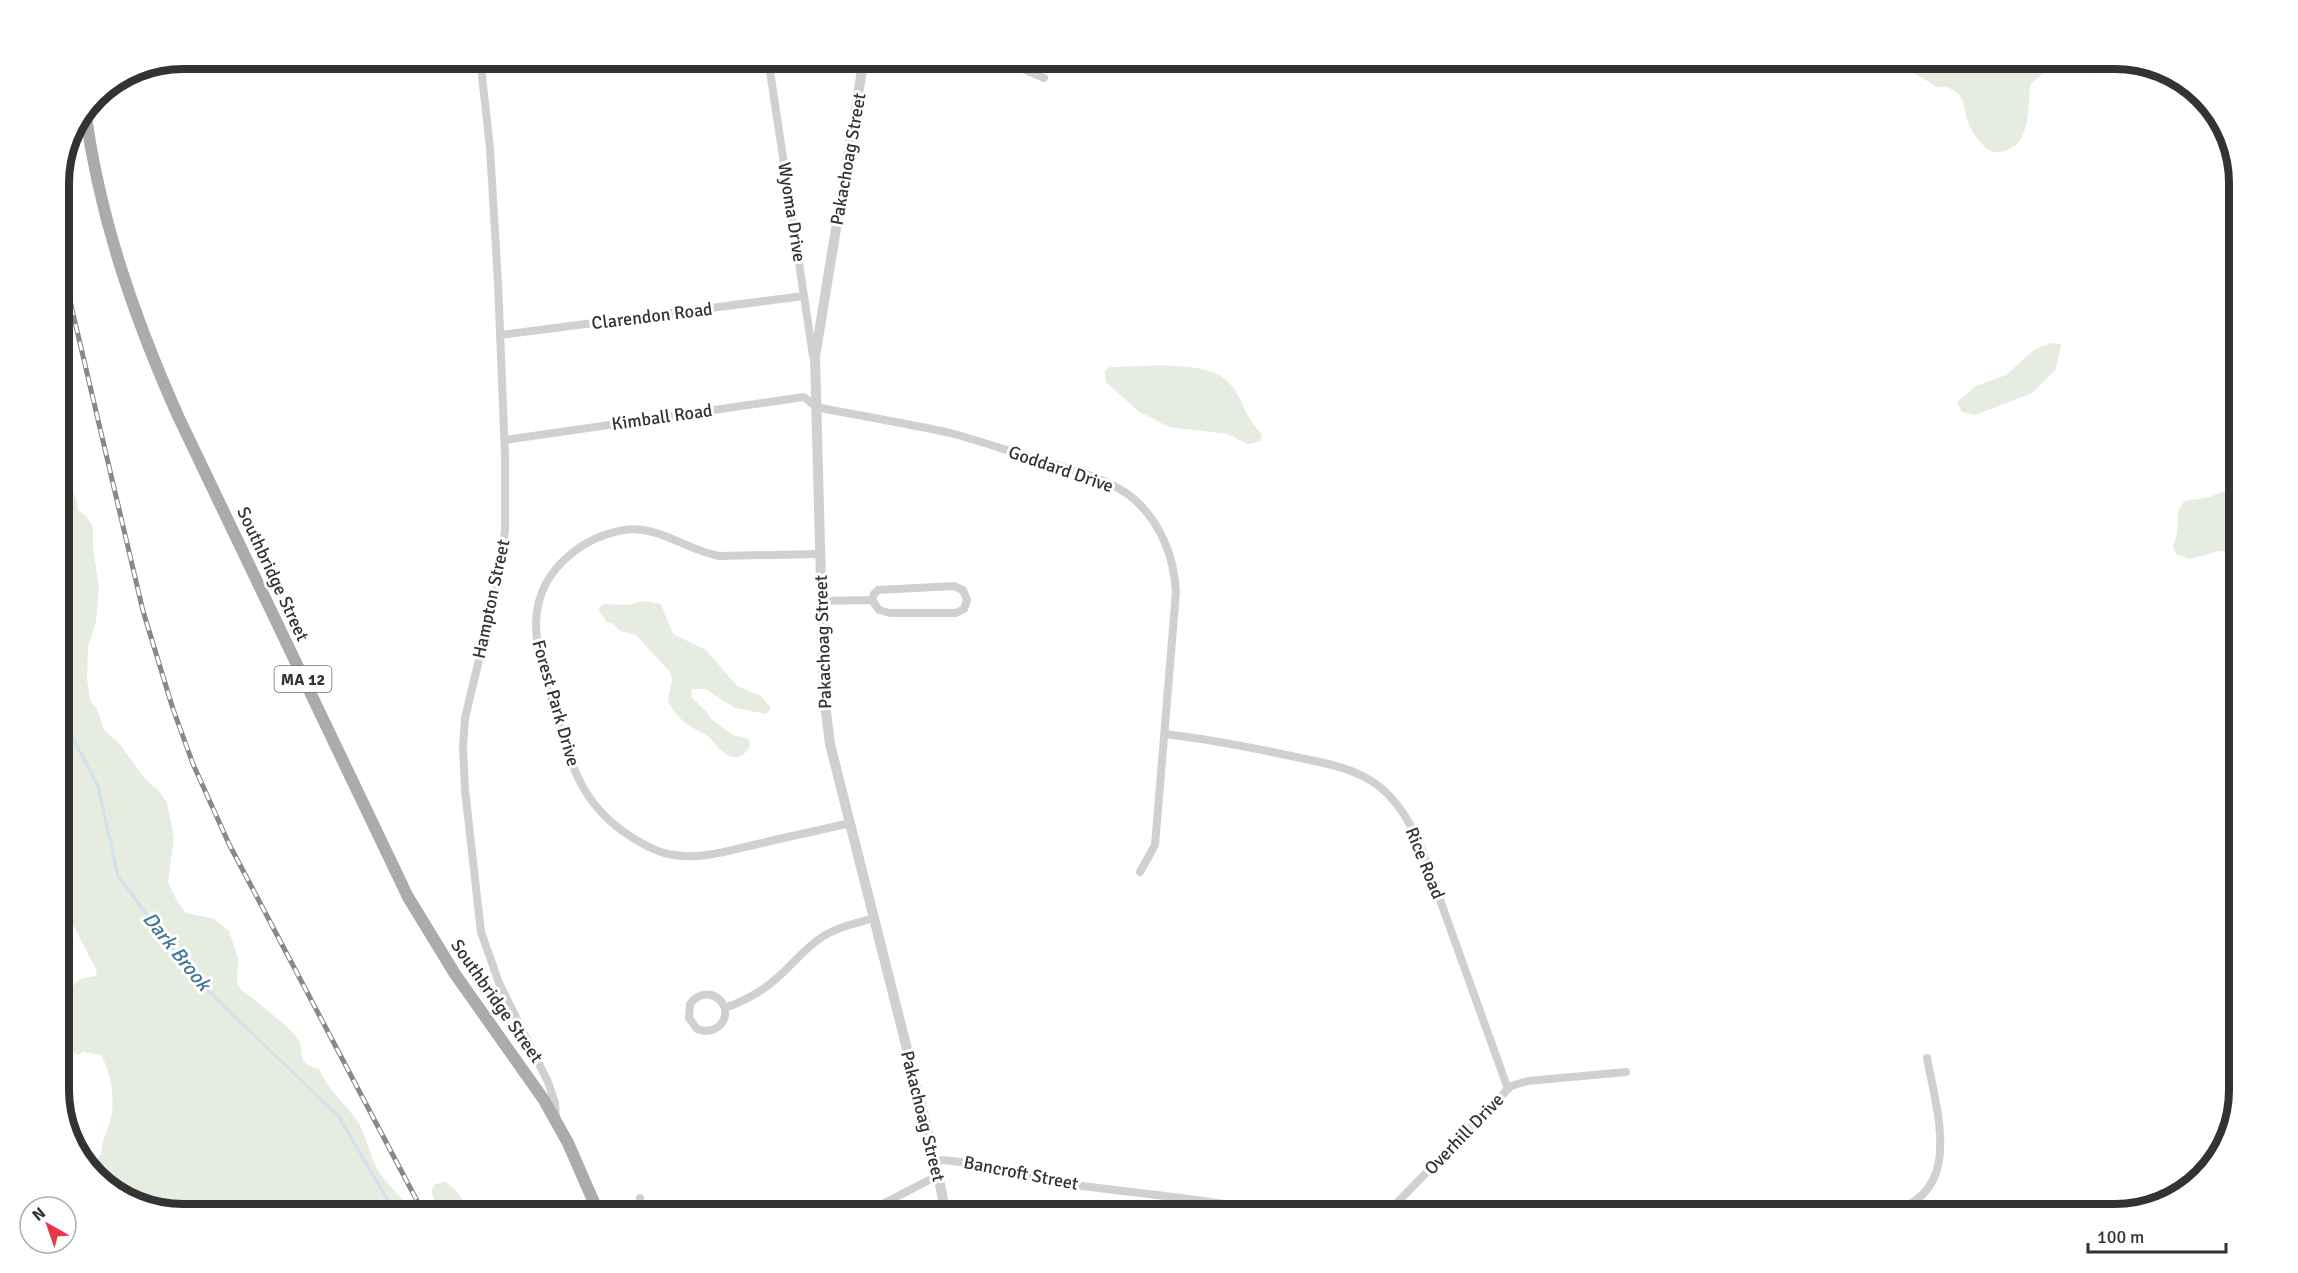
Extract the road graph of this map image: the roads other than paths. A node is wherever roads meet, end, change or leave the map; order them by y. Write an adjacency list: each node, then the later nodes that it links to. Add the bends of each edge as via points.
1 (481, 69): 8 (street, Hampton Street, via 490,148)
2 (770, 69): 7 (street, Wyoma Drive)
3 (862, 69): 9 (street, Pakachoag Street)
4 (1023, 69): 5 (street)
5 (1044, 78)
6 (87, 122): 23 (main road, Southbridge Street / MA 12, via 105,220 124,284 178,416 408,897 455,974)
7 (804, 296): 8 (street, Clarendon Road); 9 (street, Wyoma Drive)
8 (500, 335): 11 (street, Hampton Street)
9 (815, 365): 10 (street, Pakachoag Street)
10 (816, 407): 11 (street, Kimball Road, via 804,397); 12 (street, Pakachoag Street); 15 (street, Goddard Drive, via 951,434 1092,477 1123,491 1140,505 1164,539 1175,581)
11 (505, 440): 23 (street, Hampton Street, via 504,548 465,718 465,790 480,932 499,983 548,1082)
12 (819, 554): 14 (street, Pakachoag Street); 16 (street, Forest Park Drive, via 719,556 646,530 622,530 602,536 563,560 548,580 537,606 538,652 571,762 586,796 610,823 645,846 677,856 697,856)
13 (872, 600): 13 (street, via 875,592 882,590 954,586 963,590 967,600 964,609 956,613 890,613 879,610); 14 (street)
14 (820, 601): 16 (street, Pakachoag Street, via 825,711)
15 (1165, 735): 17 (street, Goddard Drive, via 1155,845); 22 (street, Rice Road, via 1214,740 1332,765 1372,781 1388,795 1406,817 1421,847)
16 (850, 823): 18 (street, Pakachoag Street)
17 (1140, 872)
18 (874, 918): 19 (street, via 824,935 761,991); 24 (street, Pakachoag Street)
19 (725, 1008): 19 (street, via 723,1021 711,1031 695,1027 688,1016 692,1001 701,995 716,996)
20 (1928, 1058): 33 (street, via 1941,1157 1931,1183)
21 (1626, 1072): 22 (street, Overhill Drive, via 1523,1081)
22 (1508, 1089): 32 (street, Overhill Drive)
23 (556, 1122): 27 (main road, Southbridge Street / MA 12)
24 (935, 1160): 25 (street, Pakachoag Street); 31 (street, Bancroft Street, via 1053,1182)
25 (939, 1175): 29 (street); 30 (street, Pakachoag Street)
26 (640, 1198): 28 (street)
27 (594, 1204)
28 (640, 1204)
29 (884, 1204)
30 (944, 1204)
31 (1218, 1204)
32 (1397, 1204)
33 (1906, 1204)

